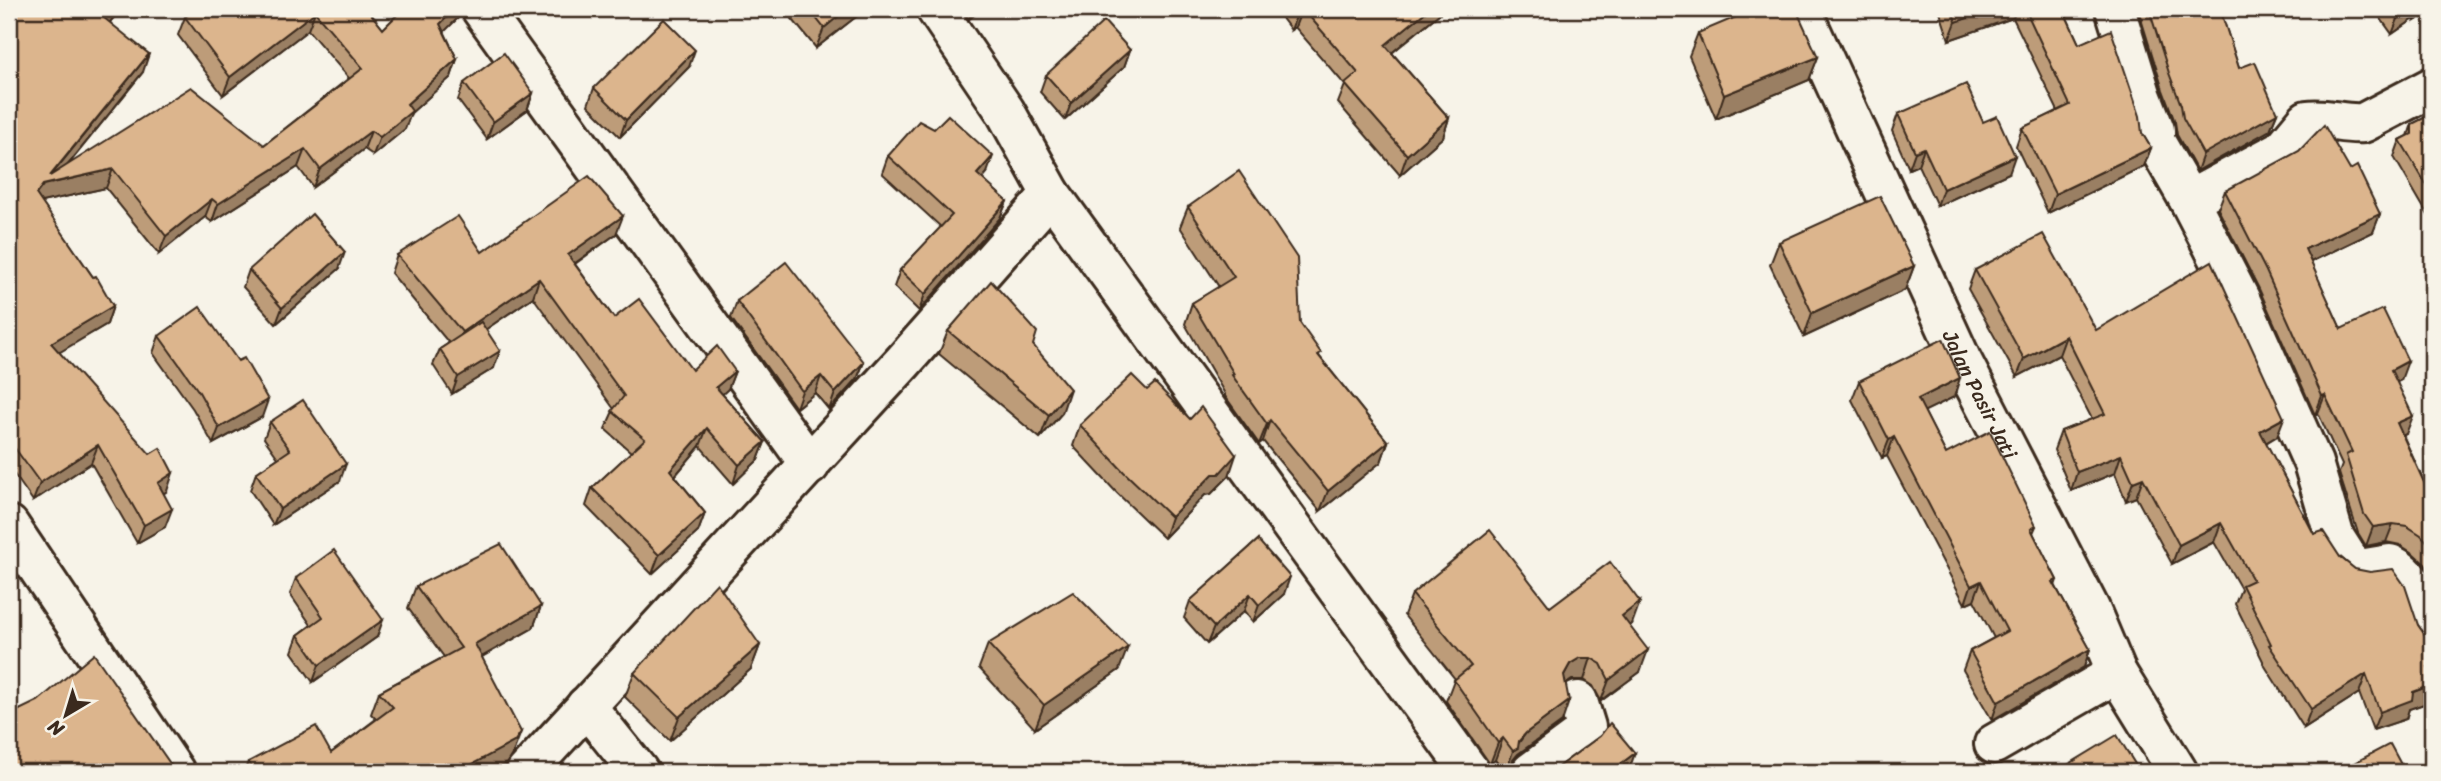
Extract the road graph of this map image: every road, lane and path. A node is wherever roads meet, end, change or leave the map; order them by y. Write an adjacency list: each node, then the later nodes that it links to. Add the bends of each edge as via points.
1 (481, 9): 8 (street)
2 (936, 9): 6 (street, via 1005,111)
3 (1801, 9): 11 (street, Jalan Pasir Jati, via 1961,359 2090,609)
4 (2115, 9): 7 (street, via 2155,141)
5 (2432, 87): 7 (street, via 2362,123 2306,120 2282,150)
6 (1051, 194): 8 (street); 18 (street)
7 (2189, 200): 10 (street, via 2235,287 2313,463 2335,538 2351,564 2360,569 2390,564 2404,572 2414,585)
8 (810, 465): 13 (street)
9 (9, 525): 15 (street)
10 (2432, 637)
11 (2117, 673): 14 (street); 20 (street, Jalan Pasir Jati)
12 (1578, 701): 19 (street, via 1586,727 1581,735)
13 (586, 706): 16 (street); 17 (street)
14 (1994, 744)
15 (175, 772)
16 (526, 772)
17 (639, 772)
18 (1470, 772)
19 (1531, 772)
20 (2178, 772)

